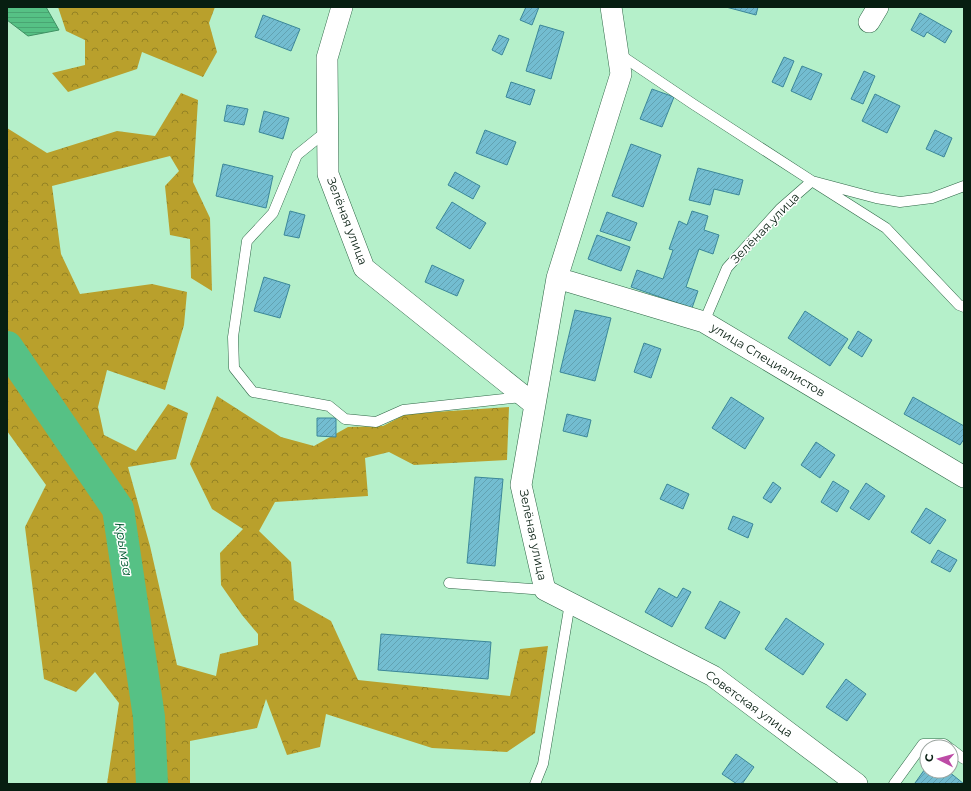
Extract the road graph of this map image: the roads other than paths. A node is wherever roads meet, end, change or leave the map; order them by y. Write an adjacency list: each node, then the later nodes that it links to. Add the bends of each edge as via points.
1 (342, 7): 4 (street, Зелёная улица, via 326,58)
2 (611, 7): 3 (street, Зелёная улица)
3 (618, 52): 5 (lane); 7 (street, Зелёная улица, via 621,74)
4 (328, 130): 10 (street, Зелёная улица, via 328,174 364,268); 10 (lane, via 297,155 273,213 247,241 233,337 234,368 253,392 329,406 345,419 376,422 403,410)
5 (812, 181): 6 (lane, via 900,202 932,198); 8 (lane, via 886,228 959,305); 9 (lane, Зелёная улица, via 780,209 727,268)
6 (964, 186)
7 (557, 278): 9 (street, улица Специалистов); 10 (street, Зелёная улица)
8 (964, 307)
9 (704, 322): 11 (street, улица Специалистов)
10 (530, 401): 13 (street, Зелёная улица, via 521,485)
11 (964, 477)
12 (449, 583): 13 (lane)
13 (545, 590): 14 (street, Зелёная улица)
14 (570, 603): 16 (lane, via 543,764); 17 (street, Советская улица, via 713,676)
15 (919, 750): 18 (lane)
16 (535, 784)
17 (857, 784)
18 (894, 784)

